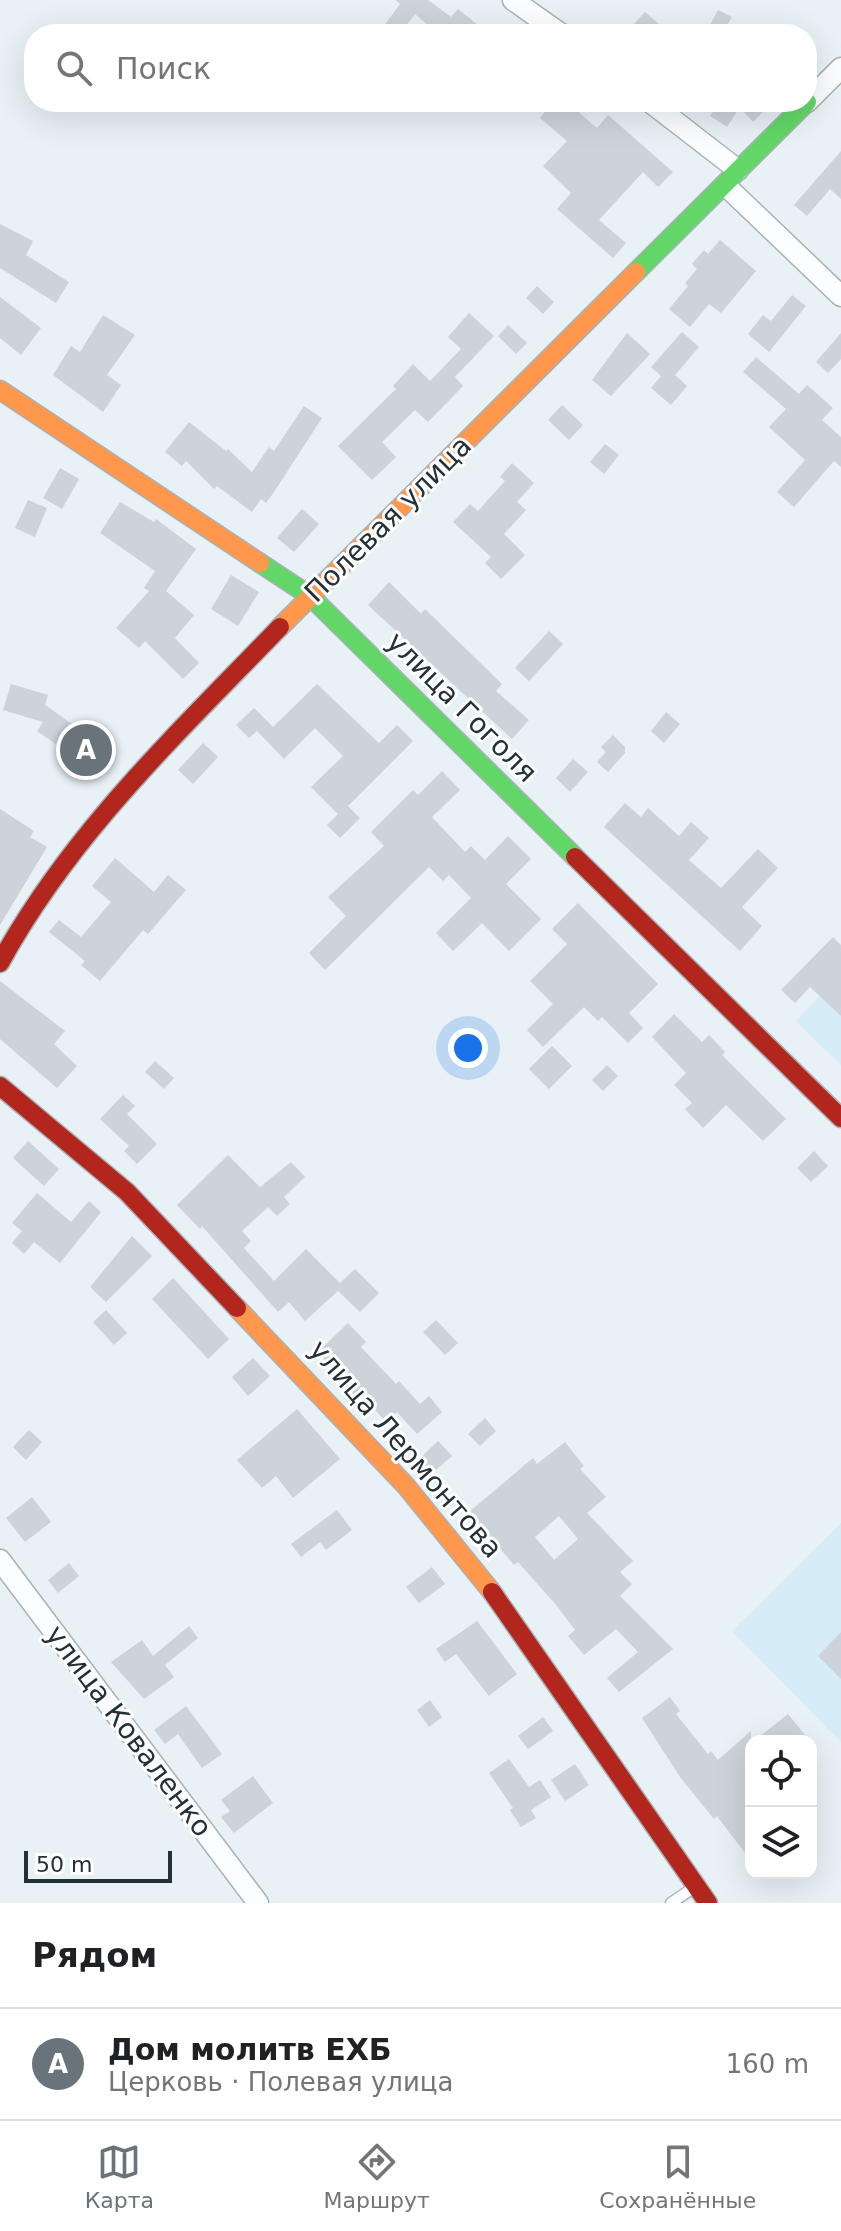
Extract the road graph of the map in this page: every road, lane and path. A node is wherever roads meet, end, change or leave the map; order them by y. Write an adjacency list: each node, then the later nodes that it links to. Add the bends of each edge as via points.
1 (513, 0): 2 (street)
2 (547, 24)
3 (841, 68): 4 (street, Полевая улица)
4 (817, 92)
5 (661, 112): 7 (street)
6 (797, 112): 7 (street, Полевая улица)
7 (732, 178): 8 (street); 10 (street, Полевая улица)
8 (841, 296)
9 (0, 390): 10 (street, улица Гоголя)
10 (310, 596): 11 (street, Полевая улица, via 77,843); 13 (street, улица Гоголя)
11 (0, 963)
12 (0, 1086): 15 (street, улица Лермонтова, via 127,1192 406,1486 477,1570)
13 (841, 1118)
14 (0, 1560): 16 (street, улица Коваленко)
15 (696, 1886): 17 (lane); 18 (street, улица Лермонтова)
16 (258, 1903)
17 (671, 1903)
18 (708, 1903)

